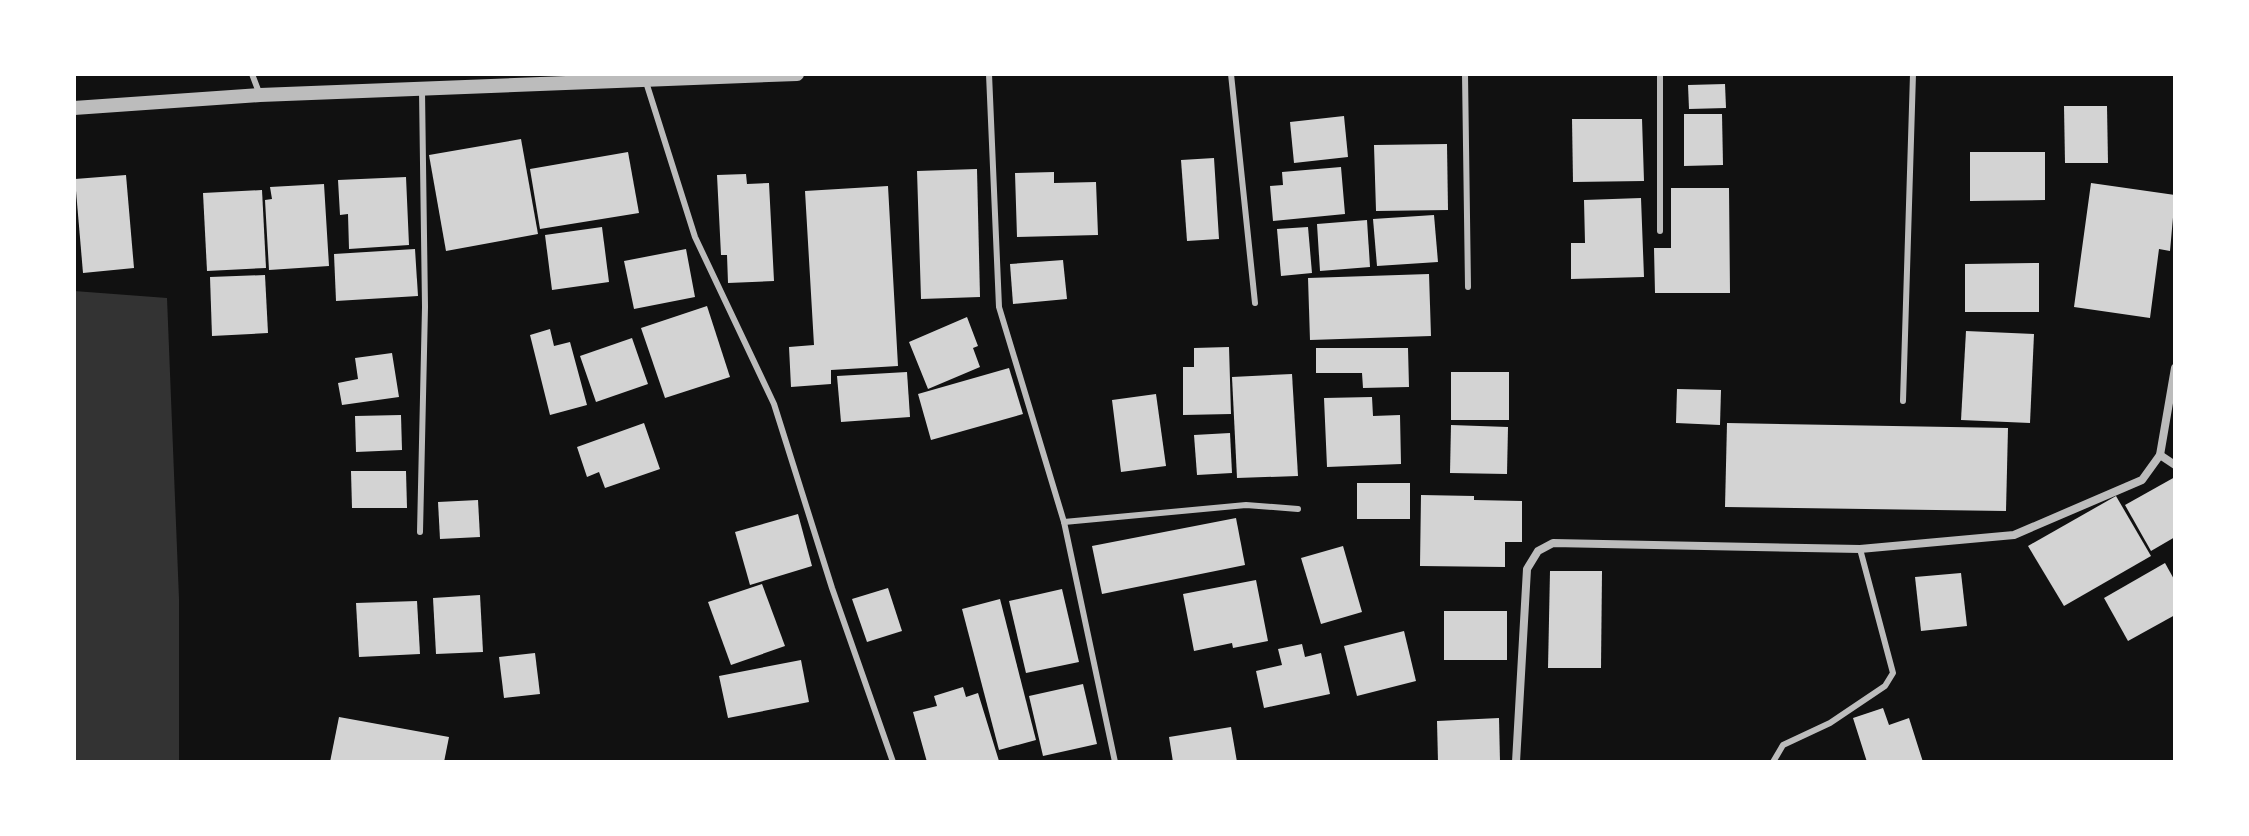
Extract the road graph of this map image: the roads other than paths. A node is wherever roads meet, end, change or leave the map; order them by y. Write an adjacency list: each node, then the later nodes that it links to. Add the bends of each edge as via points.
1 (252, 74): 10 (lane)
2 (797, 74): 8 (street)
3 (989, 74): 20 (lane, via 999,307)
4 (1231, 74): 14 (lane)
5 (1465, 74): 13 (lane)
6 (1660, 74): 12 (lane)
7 (1913, 74): 16 (lane)
8 (646, 80): 9 (street); 23 (lane, via 695,237 774,404)
9 (422, 88): 10 (street); 21 (lane)
10 (260, 95): 11 (street)
11 (74, 108)
12 (1660, 231)
13 (1468, 287)
14 (1255, 303)
15 (2175, 368): 17 (street)
16 (1903, 401)
17 (2160, 455): 18 (street); 22 (street, via 2142,480 2014,535)
18 (2175, 465)
19 (1298, 509): 20 (lane, via 1246,505)
20 (1064, 522): 24 (lane)
21 (420, 532)
22 (1860, 549): 25 (street, via 1553,543 1538,551 1527,569); 26 (lane, via 1893,673 1885,686 1830,723 1783,745)
23 (893, 762)
24 (1115, 762)
25 (1516, 762)
26 (1773, 762)

